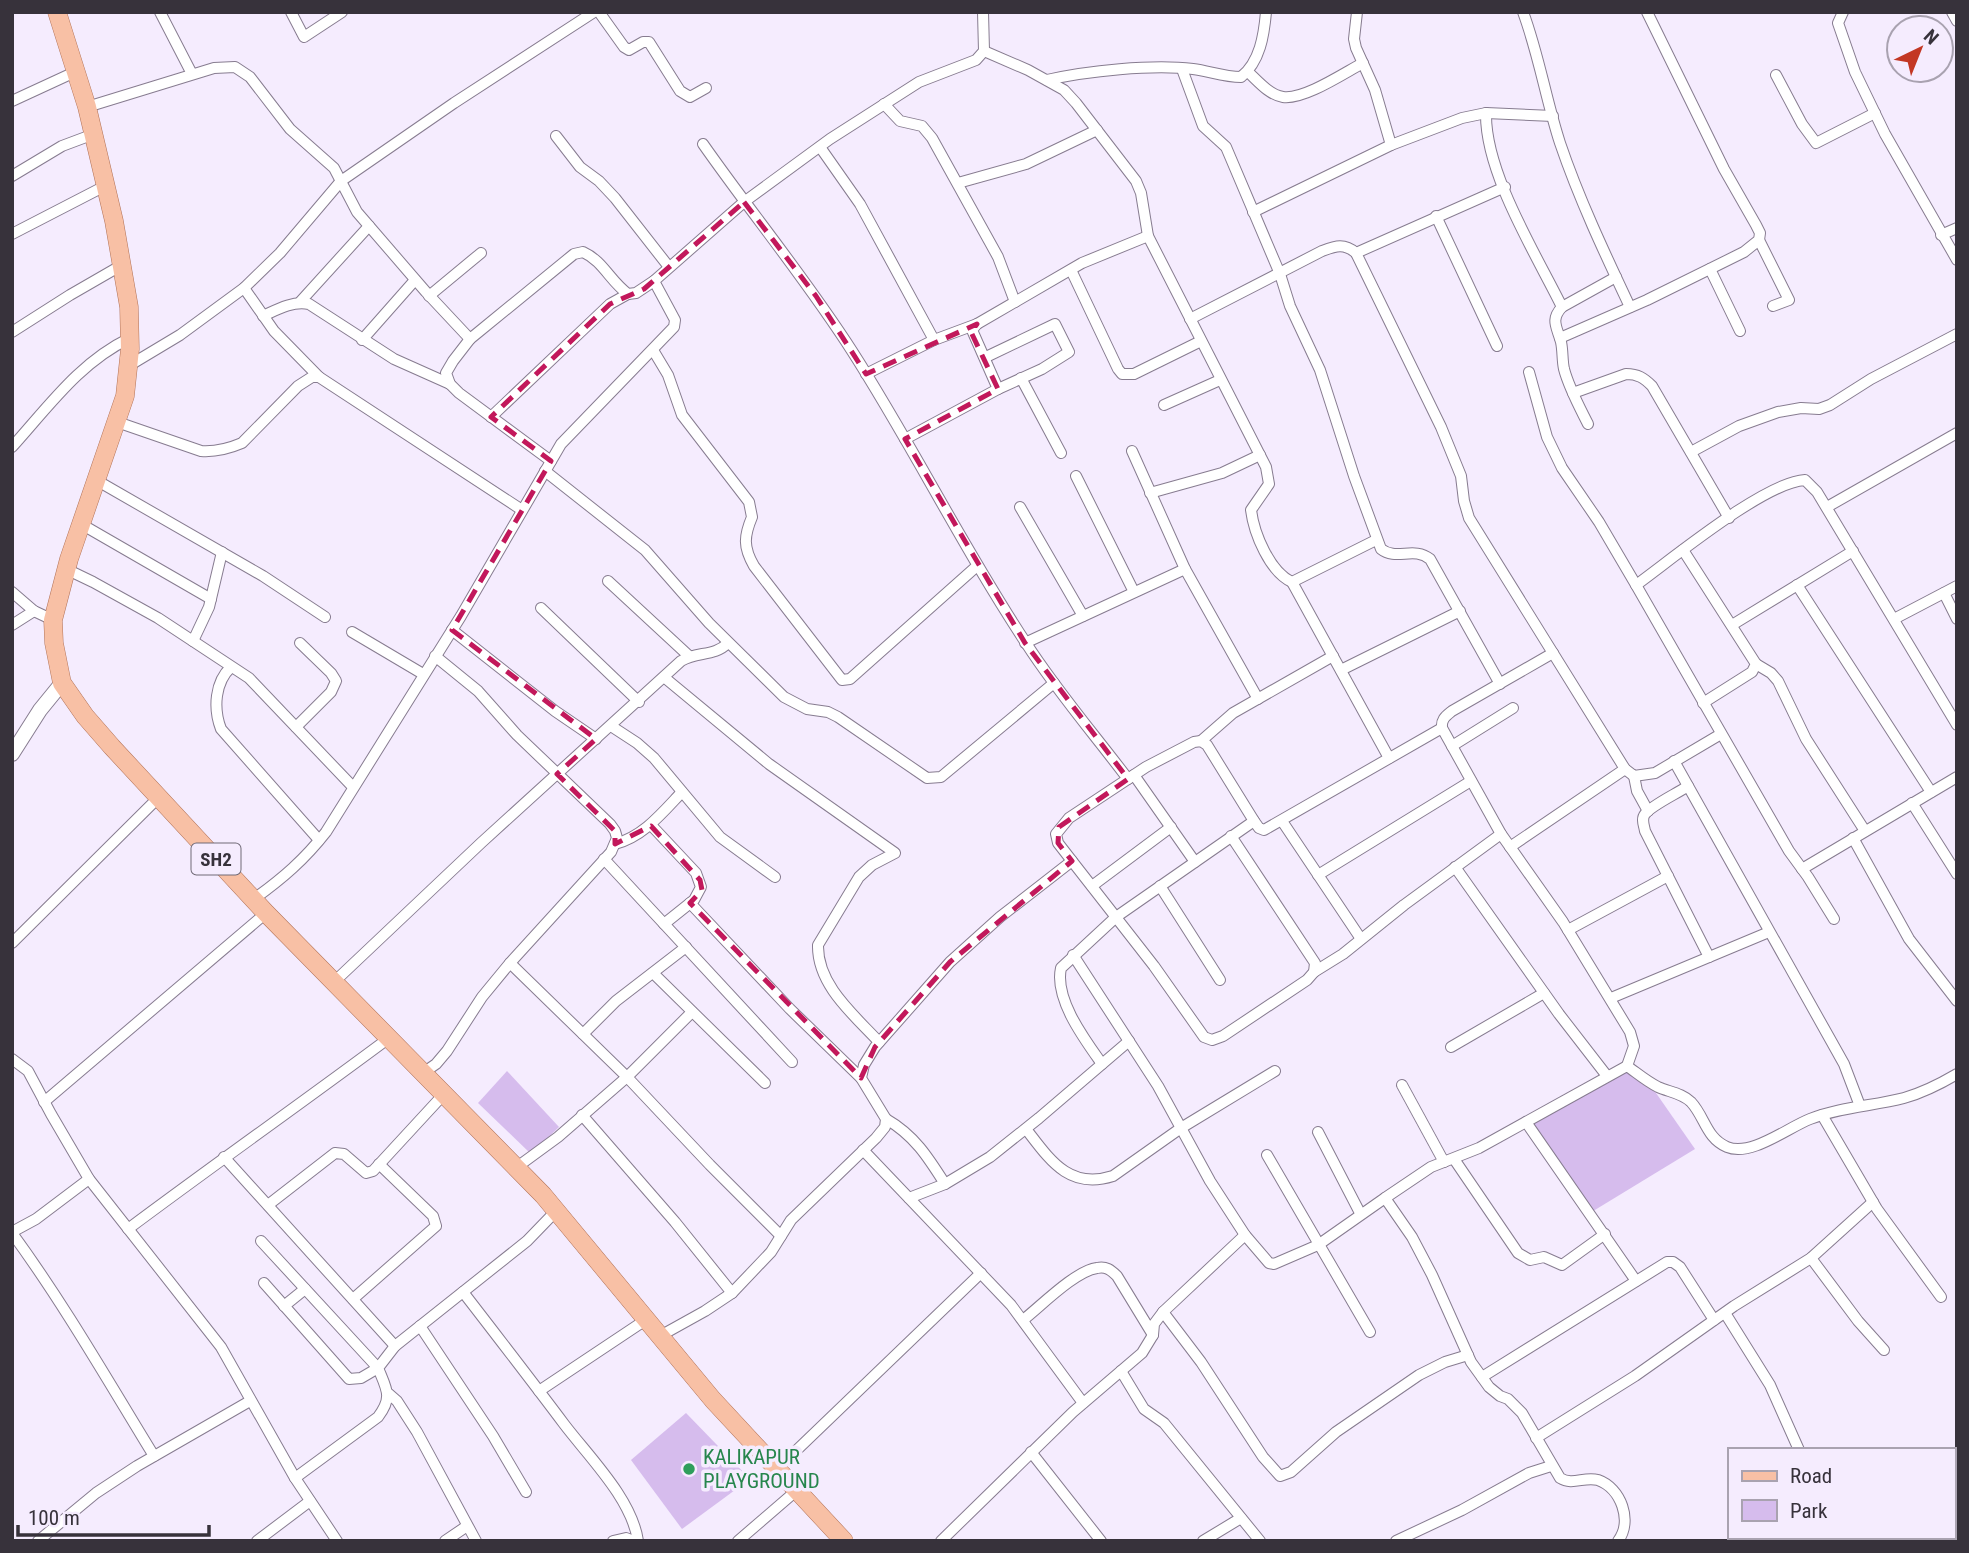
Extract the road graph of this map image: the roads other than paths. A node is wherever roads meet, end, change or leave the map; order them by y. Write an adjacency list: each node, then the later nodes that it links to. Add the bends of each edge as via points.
1 (57, 12): 17 (main road, SH2)
2 (160, 12): 19 (street)
3 (291, 12): 4 (street, via 304,37)
4 (342, 12)
5 (596, 12): 22 (street, via 629,50 649,42 685,96); 36 (street)
6 (983, 12): 14 (street)
7 (1266, 12): 18 (street, via 1259,52)
8 (1357, 12): 15 (street, via 1354,39)
9 (1523, 12): 28 (street)
10 (1647, 12): 48 (street, via 1760,233)
11 (1843, 12): 27 (street, via 1838,23 1842,39)
12 (1952, 12): 13 (street)
13 (1957, 22)
14 (984, 51): 21 (street); 24 (street, via 976,60 919,82)
15 (1363, 64): 18 (street, via 1306,92 1283,97); 33 (street)
16 (1182, 69): 18 (street, via 1231,77); 21 (street, via 1090,72); 41 (street, via 1197,116 1226,148)
17 (77, 71): 23 (street); 25 (main road, SH2)
18 (1248, 72)
19 (192, 74): 25 (street); 36 (street, via 235,68 250,77 290,129 334,168)
20 (1776, 75): 27 (street, via 1816,144)
21 (1047, 80): 29 (street, via 1064,90)
22 (706, 88)
23 (12, 101)
24 (884, 104): 34 (street); 37 (street, via 900,121 922,126)
25 (87, 107): 30 (main road, SH2)
26 (1486, 113): 28 (street); 33 (street); 39 (street, via 1493,156)
27 (1875, 113): 46 (street)
28 (1553, 116): 57 (street)
29 (1097, 130): 37 (street, via 1026,164); 47 (street, via 1136,181)
30 (94, 134): 35 (street, via 62,146); 38 (main road, SH2)
31 (556, 136): 53 (street, via 580,167 611,193)
32 (703, 144): 40 (street)
33 (1391, 145): 41 (street)
34 (820, 146): 40 (street); 78 (street, via 865,213)
35 (12, 176)
36 (341, 181): 43 (street); 60 (street)
37 (958, 183): 64 (street, via 998,257)
38 (105, 186): 45 (street); 52 (main road, SH2)
39 (1505, 187): 42 (street); 66 (street)
40 (744, 202): 53 (street); 85 (street, via 816,296)
41 (1253, 212): 56 (street)
42 (1436, 216): 50 (street); 80 (street)
43 (369, 226): 58 (street); 63 (street)
44 (1957, 228): 46 (street)
45 (12, 234)
46 (1941, 235): 51 (street)
47 (1148, 236): 55 (street); 69 (street)
48 (1759, 240): 54 (street); 65 (street, via 1789,300)
49 (481, 253): 62 (street)
50 (1356, 253): 56 (street, via 1347,246 1335,247); 144 (street, via 1461,477 1469,518)
51 (1957, 260)
52 (122, 265): 72 (street); 74 (main road, SH2)
53 (669, 267): 59 (street)
54 (1710, 269): 67 (street); 71 (street)
55 (1071, 270): 64 (street); 79 (street, via 1122,374 1134,373)
56 (1280, 274): 69 (street); 112 (street, via 1320,370)
57 (1616, 277): 66 (street); 67 (street)
58 (415, 280): 62 (street); 77 (street)
59 (653, 281): 61 (street); 81 (street, via 675,320)
60 (244, 288): 68 (street); 83 (street)
61 (628, 293): 76 (street, via 613,282 600,262 583,252 574,254); 93 (street, via 599,314)
62 (429, 296): 76 (street)
63 (300, 302): 68 (street); 77 (street, via 318,308)
64 (1015, 302): 70 (street)
65 (1773, 306)
66 (1562, 307): 75 (street, via 1554,322)
67 (1630, 307): 75 (street)
68 (263, 316): 86 (street)
69 (1190, 319): 79 (street)
70 (977, 324): 78 (street); 82 (street, via 972,330)
71 (1740, 331)
72 (12, 332)
73 (1957, 334): 101 (street, via 1819,409 1778,412 1739,426)
74 (130, 338): 83 (main road, SH2); 98 (street, via 94,359)
75 (1560, 338): 91 (street)
76 (470, 339): 89 (street, via 446,373)
77 (362, 340): 89 (street)
78 (934, 340): 85 (street)
79 (1201, 341): 88 (street)
80 (1497, 346)
81 (653, 351): 103 (street, via 574,428); 116 (street, via 668,375 682,415 749,502 752,517 745,546 754,566 842,680 850,679)
82 (986, 357): 87 (street, via 1055,324 1069,352); 90 (street)
83 (130, 365): 94 (main road, SH2)
84 (1529, 372): 121 (street, via 1547,437 1562,468)
85 (866, 374): 97 (street)
86 (319, 377): 94 (street, via 305,380 242,443 229,449 201,451); 109 (street)
87 (1021, 378): 90 (street); 100 (street)
88 (1220, 380): 92 (street); 102 (street)
89 (450, 384): 93 (street)
90 (998, 389): 97 (street)
91 (1573, 393): 95 (street); 101 (street, via 1626,374 1644,378)
92 (1164, 405)
93 (491, 417): 103 (street)
94 (117, 422): 105 (main road, SH2)
95 (1588, 424)
96 (1957, 433): 108 (street)
97 (905, 439): 116 (street)
98 (12, 447)
99 (1132, 451): 106 (street)
100 (1061, 453)
101 (1691, 453): 110 (street)
102 (1260, 455): 106 (street, via 1222,473); 120 (street, via 1270,476 1251,510 1252,519 1272,565)
103 (548, 466): 109 (street); 142 (street, via 645,550)
104 (1076, 476): 125 (street)
105 (96, 480): 111 (main road, SH2); 115 (street)
106 (1150, 493): 118 (street)
107 (1020, 507): 131 (street)
108 (1826, 507): 110 (street, via 1812,484 1796,480); 114 (street)
109 (522, 510): 138 (street)
110 (1728, 518): 113 (street)
111 (81, 524): 117 (main road, SH2); 127 (street)
112 (1376, 540): 120 (street); 130 (street, via 1392,555 1423,553)
113 (1683, 550): 121 (street); 137 (street)
114 (1853, 551): 122 (street); 133 (street)
115 (222, 552): 127 (street); 132 (street)
116 (977, 566): 143 (street)
117 (66, 569): 135 (main road, SH2); 140 (street)
118 (1185, 569): 125 (street); 156 (street)
119 (608, 581): 146 (street)
120 (1292, 582): 147 (street)
121 (1636, 584): 158 (street)
122 (1797, 585): 137 (street); 179 (street)
123 (1957, 586): 126 (street)
124 (12, 592): 129 (street)
125 (1134, 592): 131 (street)
126 (1944, 593): 133 (street); 134 (street)
127 (211, 599): 140 (street)
128 (541, 608): 157 (street)
129 (34, 611): 135 (street); 136 (street)
130 (1460, 611): 150 (street); 155 (street)
131 (1083, 615): 143 (street)
132 (325, 617)
133 (1894, 619): 160 (street)
134 (1957, 619)
135 (53, 620): 153 (main road, SH2)
136 (12, 625)
137 (1732, 625): 148 (street)
138 (452, 630): 145 (street); 165 (street)
139 (352, 632): 151 (street)
140 (193, 641): 149 (street)
141 (300, 643): 162 (street, via 336,681)
142 (728, 643): 146 (street, via 714,653); 154 (street, via 784,697 838,717 928,778 941,777)
143 (1025, 643): 154 (street)
144 (1553, 653): 155 (street); 171 (street)
145 (435, 656): 151 (street); 172 (street, via 478,691)
146 (689, 656): 152 (street)
147 (1333, 656): 150 (street); 156 (street)
148 (1756, 664): 158 (street, via 1746,676); 187 (street, via 1777,681 1806,739)
149 (228, 665): 162 (street, via 249,678); 191 (street, via 218,687 221,729)
150 (1341, 670): 169 (street)
151 (423, 674): 177 (street)
152 (665, 678): 157 (street); 230 (street, via 769,764 895,853 865,870 818,945 829,985)
153 (62, 683): 168 (street); 180 (main road, SH2)
154 (1054, 683): 173 (street)
155 (1500, 684): 163 (street, via 1444,717)
156 (1258, 699): 166 (street, via 1218,723)
157 (639, 702): 161 (street)
158 (1703, 703): 164 (street)
159 (1513, 708): 167 (street)
160 (1957, 725)
161 (611, 726): 165 (street); 178 (street, via 654,758)
162 (296, 727): 177 (street)
163 (1442, 728): 167 (street); 169 (street)
164 (1721, 733): 170 (street); 198 (street)
165 (596, 739): 172 (street)
166 (1200, 741): 173 (street); 183 (street)
167 (1452, 746): 175 (street)
168 (12, 754)
169 (1389, 758): 184 (street)
170 (1674, 761): 171 (street, via 1642,777); 176 (street)
171 (1629, 773): 182 (street); 193 (street)
172 (557, 774): 192 (street, via 615,831); 222 (street)
173 (1131, 777): 186 (street); 195 (street, via 1059,827 1058,843)
174 (1957, 777): 179 (street)
175 (1471, 781): 188 (street); 200 (street)
176 (1688, 786): 182 (street); 212 (street)
177 (353, 787): 191 (street)
178 (682, 792): 185 (street); 202 (street, via 720,837)
179 (1931, 792): 181 (street)
180 (158, 798): 205 (main road, SH2); 214 (street)
181 (1912, 803): 187 (street); 199 (street)
182 (1648, 811): 201 (street, via 1645,831)
183 (1254, 821): 184 (street, via 1264,830); 189 (street)
184 (1282, 821): 200 (street)
185 (650, 825): 192 (street, via 628,841); 206 (street, via 700,880 699,893)
186 (1171, 827): 196 (street); 203 (street)
187 (1865, 831): 190 (street)
188 (1501, 834): 193 (street); 197 (street)
189 (1231, 836): 196 (street); 219 (street, via 1311,955)
190 (1853, 838): 198 (street); 225 (street, via 1913,945)
191 (319, 840): 205 (street, via 307,857)
192 (615, 844): 194 (street)
193 (1510, 847): 211 (street)
194 (604, 859): 210 (street); 218 (street)
195 (1072, 861): 203 (street); 230 (street, via 964,949)
196 (1195, 862): 204 (street)
197 (1455, 867): 213 (street); 223 (street)
198 (1802, 869): 209 (street)
199 (1957, 874)
200 (1318, 875): 213 (street)
201 (1668, 876): 211 (street); 217 (street)
202 (775, 877)
203 (1092, 886): 208 (street)
204 (1160, 886): 208 (street); 221 (street)
205 (254, 899): 207 (main road, SH2)
206 (690, 903): 210 (street); 241 (street)
207 (266, 913): 222 (main road, SH2); 245 (street)
208 (1116, 917): 216 (street); 219 (street, via 1204,1037 1212,1040)
209 (1833, 919)
210 (664, 924): 215 (street)
211 (1568, 930): 224 (street)
212 (1769, 932): 217 (street); 246 (street, via 1844,1064)
213 (1362, 939): 219 (street)
214 (12, 943)
215 (686, 947): 220 (street); 233 (street)
216 (1073, 955): 229 (street); 234 (street, via 1059,978 1077,1029)
217 (1709, 957): 224 (street)
218 (510, 963): 227 (street); 237 (street, via 447,1051)
219 (1314, 972)
220 (653, 973): 226 (street); 227 (street)
221 (1220, 980)
222 (334, 982): 228 (main road, SH2)
223 (1544, 993): 231 (street); 239 (street)
224 (1611, 998): 235 (street, via 1634,1046)
225 (1957, 1001)
226 (692, 1012): 240 (street); 242 (street)
227 (583, 1034): 240 (street)
228 (389, 1038): 237 (main road, SH2); 256 (street)
229 (1129, 1041): 234 (street); 251 (street)
230 (879, 1042): 241 (street)
231 (1451, 1047)
232 (12, 1059): 245 (street, via 28,1071)
233 (792, 1062)
234 (1102, 1064): 252 (street)
235 (1627, 1066): 239 (street); 248 (street, via 1685,1097 1705,1129 1727,1148 1755,1147)
236 (1275, 1071): 251 (street)
237 (423, 1073): 244 (main road, SH2)
238 (1957, 1074): 246 (street, via 1904,1098)
239 (1607, 1076): 250 (street)
240 (627, 1077): 247 (street); 272 (street)
241 (861, 1078): 249 (street)
242 (765, 1083)
243 (1402, 1086): 257 (street)
244 (444, 1094): 258 (street); 259 (main road, SH2)
245 (44, 1102): 260 (street)
246 (1860, 1106): 248 (street)
247 (582, 1115): 259 (street); 281 (street)
248 (1822, 1115): 264 (street)
249 (886, 1119): 254 (street, via 885,1127); 261 (street, via 916,1142)
250 (1526, 1122): 257 (street); 270 (street)
251 (1181, 1128): 252 (street, via 1114,1176 1091,1180 1055,1166); 271 (street)
252 (1026, 1129): 261 (street)
253 (1318, 1132): 267 (street)
254 (863, 1150): 262 (street); 272 (street, via 791,1220)
255 (1267, 1155): 274 (street)
256 (224, 1157): 265 (street); 268 (street)
257 (1449, 1160): 263 (street); 270 (street, via 1524,1258 1544,1257 1562,1265)
258 (379, 1164): 265 (street, via 366,1173 344,1154 335,1153); 283 (street, via 433,1216 436,1226)
259 (517, 1167): 266 (main road, SH2)
260 (89, 1179): 268 (street); 269 (street)
261 (945, 1184): 262 (street)
262 (909, 1198): 276 (street)
263 (1385, 1198): 267 (street); 296 (street, via 1412,1237)
264 (1873, 1202): 275 (street); 282 (street)
265 (268, 1205): 283 (street)
266 (556, 1210): 280 (street, via 527,1241); 287 (main road, SH2)
267 (1360, 1213): 274 (street)
268 (128, 1228): 302 (street, via 221,1347)
269 (12, 1233): 307 (street, via 52,1287)
270 (1605, 1234): 277 (street)
271 (1245, 1235): 274 (street, via 1274,1264); 285 (street)
272 (781, 1236): 281 (street)
273 (261, 1241): 279 (street)
274 (1318, 1245): 291 (street)
275 (1811, 1258): 286 (street); 295 (street)
276 (981, 1273): 288 (street); 309 (street)
277 (1636, 1281): 289 (street, via 1673,1262); 299 (street)
278 (264, 1283): 284 (street)
279 (305, 1289): 284 (street); 297 (street)
280 (463, 1292): 290 (street); 300 (street)
281 (732, 1293): 293 (street)
282 (1941, 1297)
283 (353, 1298): 294 (street)
284 (284, 1306): 297 (street, via 349,1379)
285 (1163, 1312): 292 (street); 296 (street, via 1280,1476 1419,1374)
286 (1725, 1313): 289 (street); 305 (street, via 1770,1385)
287 (647, 1320): 293 (main road, SH2); 300 (street)
288 (1023, 1320): 292 (street, via 1073,1279 1099,1267 1117,1276); 303 (street)
289 (1714, 1320): 304 (street, via 1645,1370)
290 (420, 1326): 294 (street); 312 (street)
291 (1370, 1332)
292 (1153, 1335): 298 (street, via 1142,1353)
293 (660, 1336): 309 (main road, SH2)
294 (395, 1346): 297 (street)
295 (1884, 1350)
296 (1468, 1355): 299 (street)
297 (378, 1368): 301 (street)
298 (1121, 1371): 303 (street); 314 (street, via 1144,1409 1164,1423)
299 (1482, 1377): 304 (street, via 1522,1413)
300 (539, 1391): 323 (street, via 629,1511)
301 (388, 1394): 310 (street, via 378,1418); 315 (street, via 417,1432)
302 (250, 1401): 307 (street); 310 (street)
303 (1083, 1403): 306 (street)
304 (1536, 1438): 308 (street)
305 (1798, 1448)
306 (1031, 1452): 326 (street); 327 (street)
307 (154, 1456): 317 (street, via 96,1493)
308 (1552, 1466): 316 (street, via 1567,1482 1593,1479 1609,1488 1625,1512); 330 (street, via 1529,1473)
309 (776, 1470): 311 (main road, SH2)
310 (295, 1478): 313 (street)
311 (796, 1491): 324 (street); 325 (main road, SH2)
312 (526, 1492)
313 (310, 1501): 318 (street); 319 (street)
314 (1241, 1518): 328 (street); 329 (street)
315 (467, 1526): 320 (street); 321 (street)
316 (1623, 1539)
317 (38, 1541)
318 (257, 1541)
319 (337, 1541)
320 (445, 1541)
321 (475, 1541)
322 (613, 1541): 323 (street)
323 (636, 1541)
324 (738, 1541)
325 (844, 1541)
326 (941, 1541)
327 (1101, 1541)
328 (1203, 1541)
329 (1260, 1541)
330 (1395, 1541)

